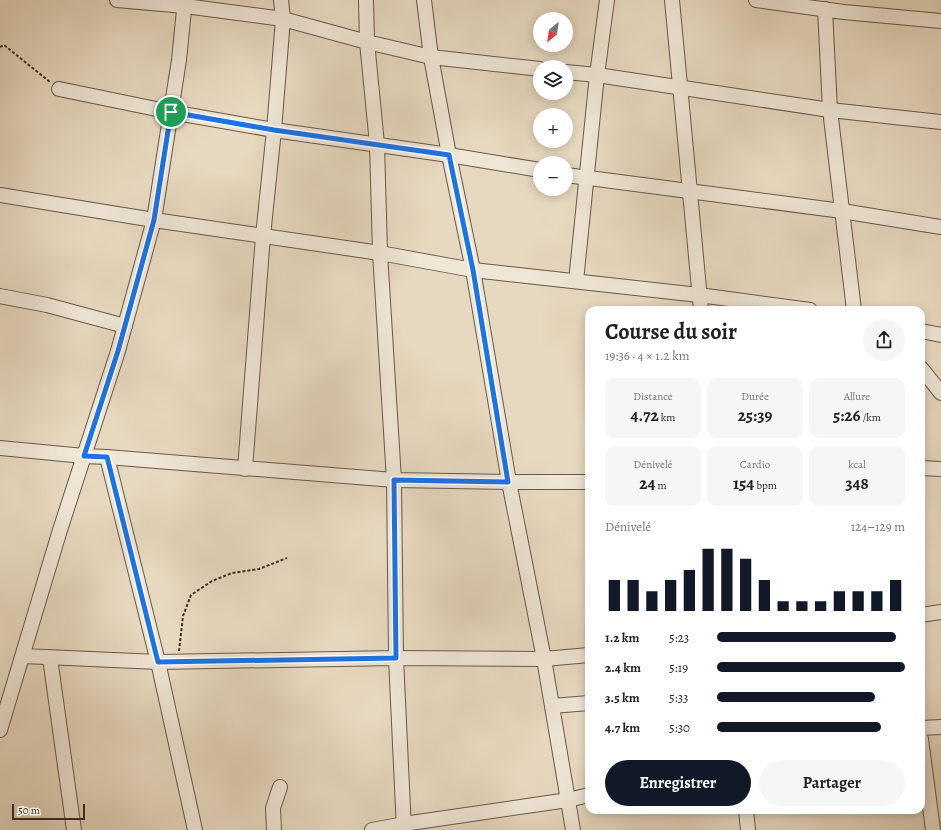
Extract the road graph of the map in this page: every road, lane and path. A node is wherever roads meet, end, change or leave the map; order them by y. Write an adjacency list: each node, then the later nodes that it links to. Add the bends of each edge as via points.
1 (117, 0): 8 (street)
2 (281, 0): 10 (street)
3 (366, 0): 12 (street)
4 (424, 0): 14 (street)
5 (607, 0): 17 (street)
6 (672, 0): 18 (street)
7 (756, 0): 9 (street)
8 (185, 3): 10 (street); 21 (street)
9 (818, 6): 11 (street); 20 (street)
10 (283, 19): 12 (street); 23 (street)
11 (941, 21)
12 (367, 42): 14 (street); 24 (street)
13 (0, 47): 19 (path, via 4,46)
14 (432, 57): 15 (street); 25 (street)
15 (533, 68)
16 (573, 73): 17 (street)
17 (597, 75): 18 (street); 28 (street)
18 (679, 87): 20 (street); 29 (street)
19 (59, 89): 21 (street)
20 (830, 110): 22 (street); 31 (street)
21 (171, 112): 23 (street); 32 (street)
22 (941, 122)
23 (274, 130): 24 (street); 34 (street)
24 (377, 144): 25 (street); 35 (street)
25 (449, 155): 26 (street); 36 (street)
26 (533, 169)
27 (573, 176): 28 (street)
28 (588, 178): 29 (street); 37 (street)
29 (689, 191): 31 (street); 38 (street)
30 (0, 195): 32 (street)
31 (842, 211): 33 (street); 42 (street)
32 (154, 220): 34 (street); 43 (street)
33 (941, 227)
34 (262, 236): 35 (street); 52 (street)
35 (380, 253): 36 (street); 54 (street)
36 (473, 270): 37 (street); 55 (street)
37 (576, 281): 38 (street)
38 (699, 295): 40 (street); 41 (street)
39 (0, 296): 43 (street, via 47,305)
40 (700, 306)
41 (780, 306)
42 (854, 306)
43 (125, 326): 49 (street)
44 (925, 332): 45 (street)
45 (941, 335)
46 (925, 373): 47 (street)
47 (941, 393)
48 (0, 448): 49 (street)
49 (84, 456): 50 (street); 61 (street)
50 (107, 457): 52 (street); 65 (street)
51 (925, 468): 53 (street)
52 (246, 469): 54 (street)
53 (941, 469)
54 (394, 480): 55 (street); 63 (street)
55 (508, 482): 56 (street); 64 (street)
56 (585, 482)
57 (287, 558): 66 (path, via 259,569 232,573 212,581 190,595 183,616)
58 (941, 612): 59 (street)
59 (925, 614)
60 (585, 655): 64 (street)
61 (23, 656): 62 (street); 71 (street)
62 (50, 658): 65 (street); 78 (street)
63 (396, 658): 64 (street); 66 (street); 77 (street)
64 (544, 659): 68 (street)
65 (158, 662): 66 (street); 79 (street)
66 (177, 662)
67 (585, 702): 68 (street)
68 (552, 706): 75 (street)
69 (941, 727): 70 (street)
70 (925, 728)
71 (0, 730)
72 (925, 769): 84 (street)
73 (280, 787): 80 (street, via 273,808)
74 (585, 796): 75 (street)
75 (568, 800): 77 (street); 82 (street)
76 (746, 814): 83 (street)
77 (404, 827): 81 (street)
78 (74, 830)
79 (195, 830)
80 (274, 830)
81 (372, 830)
82 (573, 830)
83 (748, 830)
84 (933, 830)

